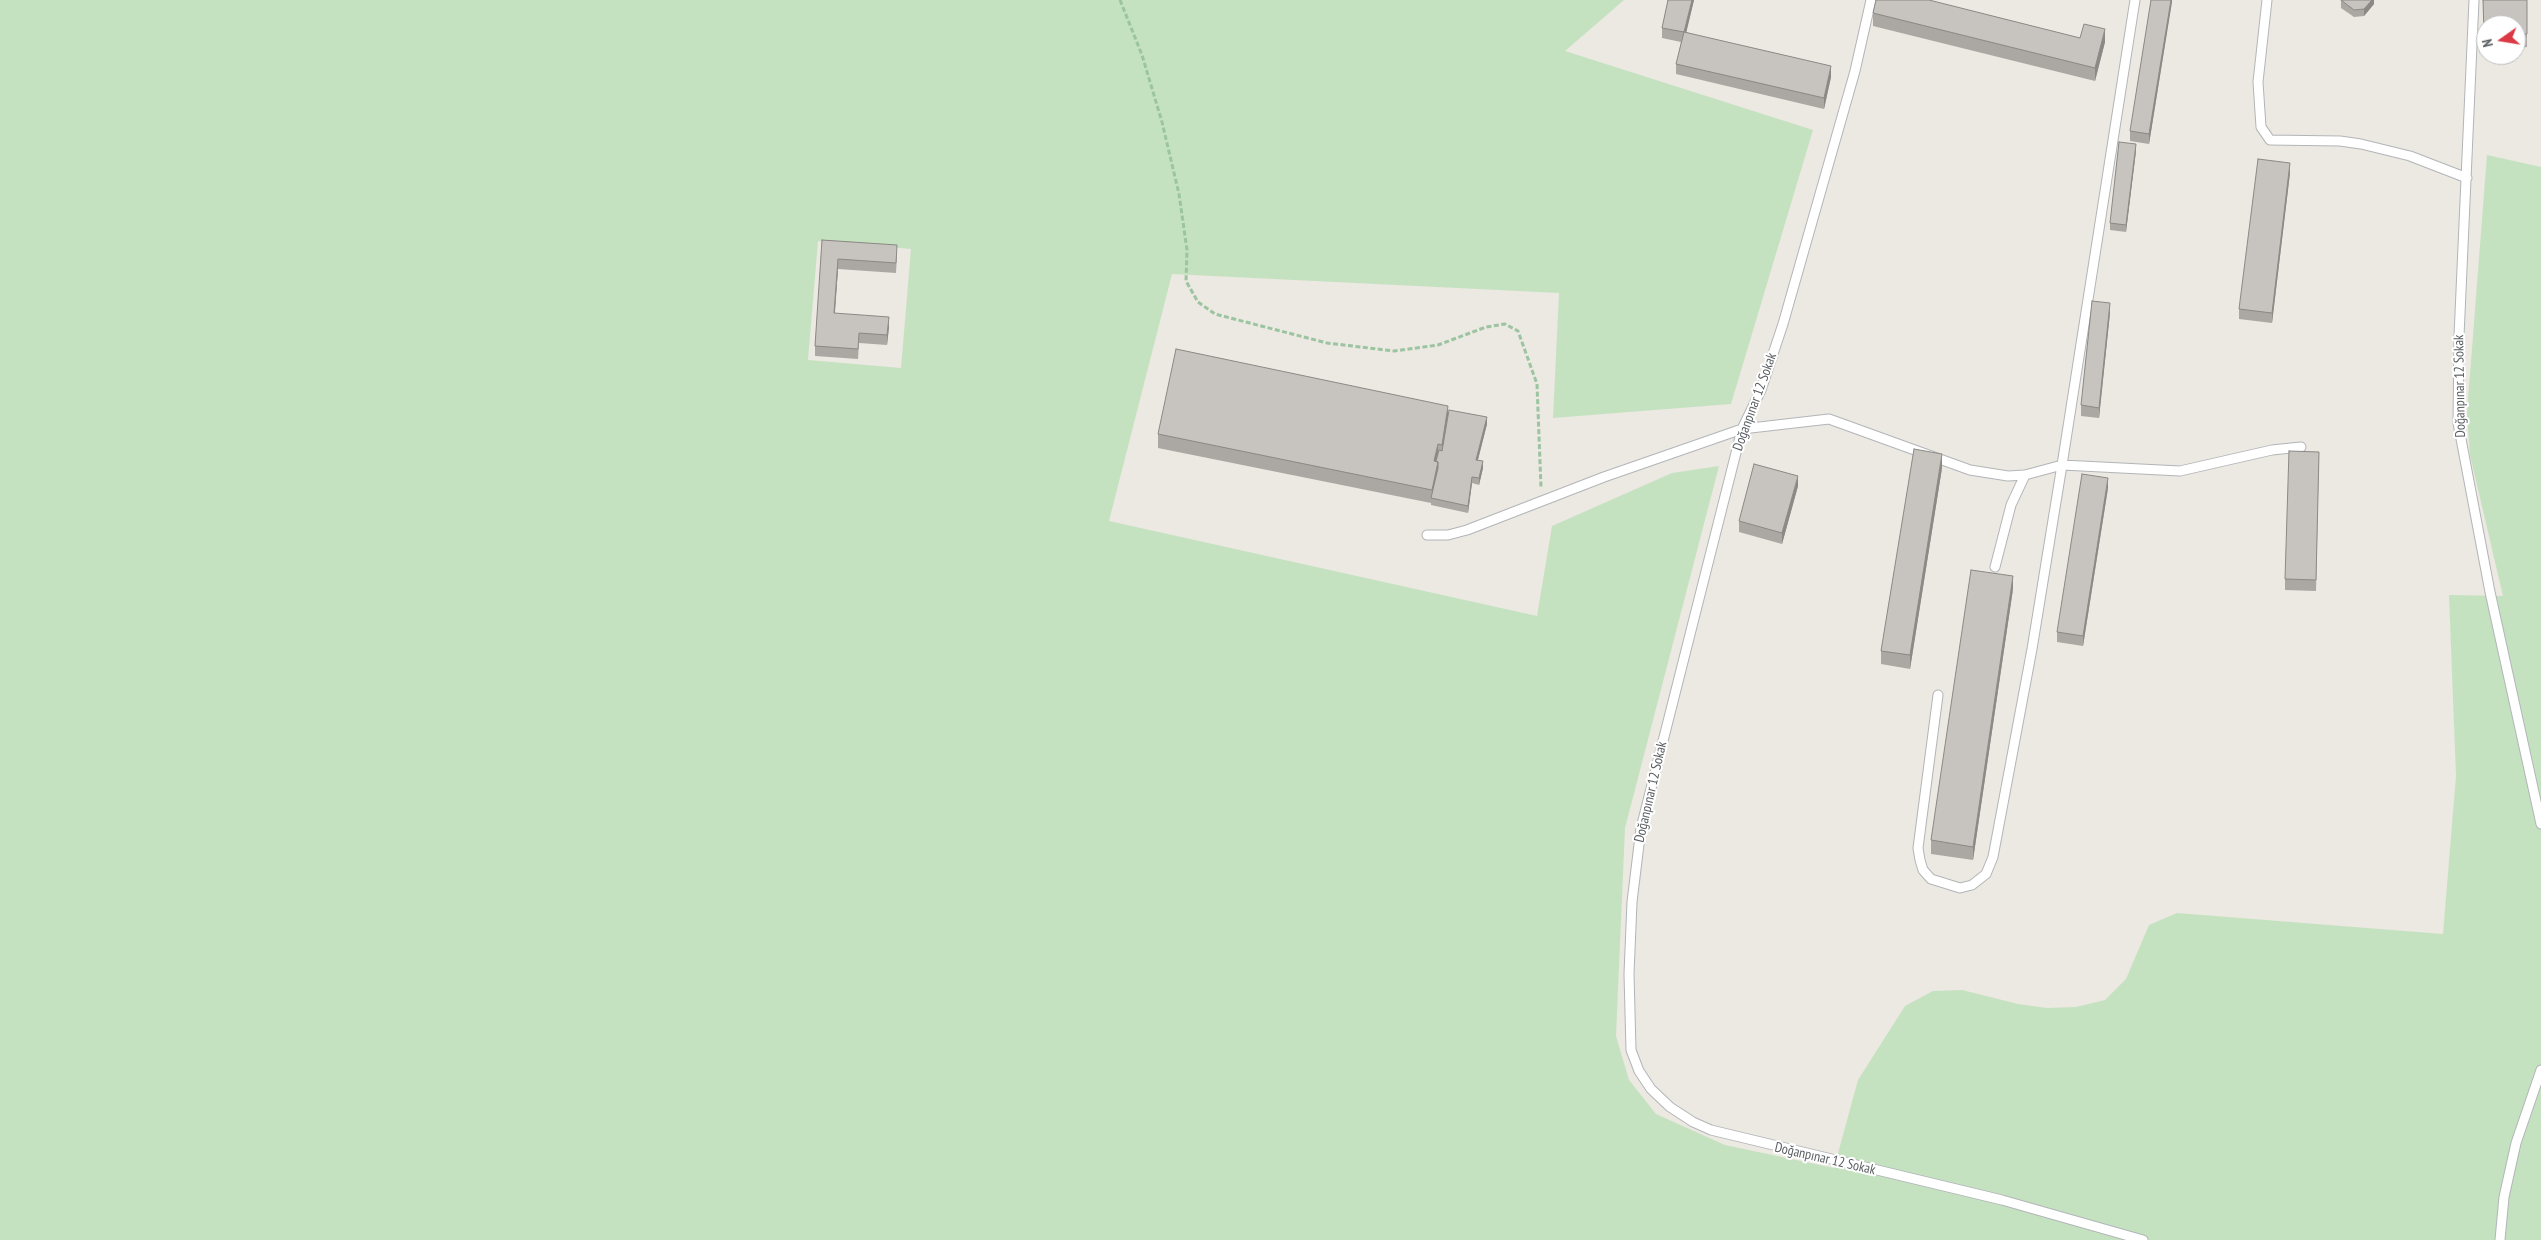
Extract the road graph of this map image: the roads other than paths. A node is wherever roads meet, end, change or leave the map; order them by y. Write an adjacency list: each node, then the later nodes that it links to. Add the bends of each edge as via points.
1 (1871, 0): 6 (lane, Doğanpınar 12 Sokak, via 1855,71 1784,324 1761,390)
2 (2135, 0): 8 (lane)
3 (2267, 0): 5 (lane, via 2258,82 2261,127 2270,140 2361,144 2410,156)
4 (2474, 0): 5 (lane, Doğanpınar 12 Sokak)
5 (2467, 178): 13 (lane, Doğanpınar 12 Sokak, via 2458,423 2462,456)
6 (1742, 429): 9 (lane, via 1830,419 1970,470 2008,476); 10 (lane, via 1467,530 1448,535); 15 (lane, Doğanpınar 12 Sokak, via 1641,828 1632,902 1629,974 1631,1050 1639,1071 1670,1107 1711,1130 2002,1200)
7 (2301, 447): 8 (lane, via 2247,454 2180,471)
8 (2062, 465): 9 (lane); 12 (lane, via 1993,857 1986,874 1972,885 1960,888 1931,879 1920,860 1918,848)
9 (2026, 475): 11 (lane, via 2011,505)
10 (1427, 535)
11 (1995, 567)
12 (1938, 695)
13 (2541, 824)
14 (2541, 1070): 16 (lane, via 2516,1142 2504,1197)
15 (2143, 1240)
16 (2500, 1240)

